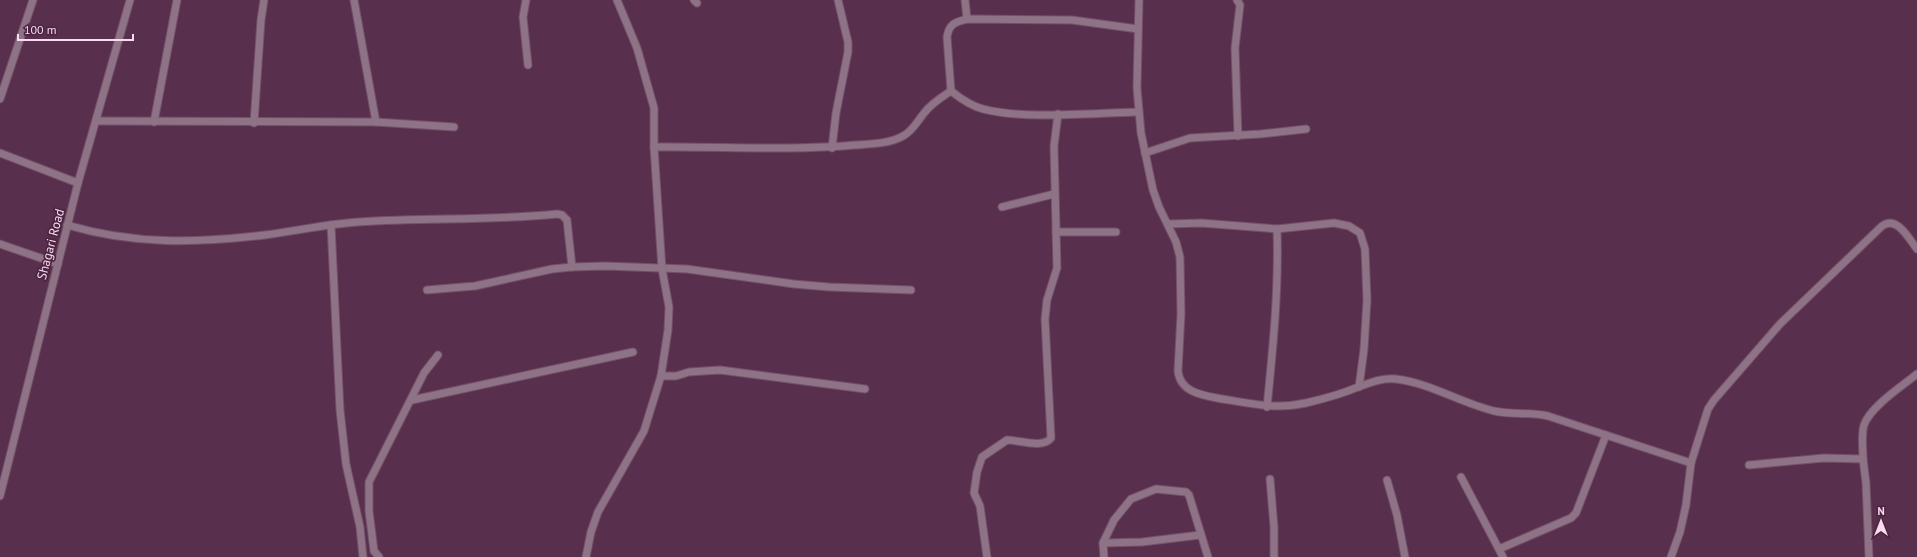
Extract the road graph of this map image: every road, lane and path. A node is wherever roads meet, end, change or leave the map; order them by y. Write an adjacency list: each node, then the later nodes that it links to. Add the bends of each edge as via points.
1 (32, 0): 16 (street)
2 (130, 0): 19 (street, Shagari Road)
3 (178, 0): 20 (street)
4 (264, 0): 22 (street)
5 (354, 0): 21 (street)
6 (526, 0): 14 (street, via 523,17)
7 (617, 0): 26 (street, via 636,48 654,108)
8 (838, 0): 27 (street, via 848,52)
9 (965, 0): 12 (street)
10 (1139, 0): 13 (street)
11 (1237, 0): 25 (street, via 1240,5 1235,48)
12 (966, 19): 13 (street, via 1072,20); 15 (street, via 955,22 949,28 947,47)
13 (1138, 29): 17 (street)
14 (528, 65)
15 (952, 91): 18 (street, via 963,100 983,109); 27 (street, via 934,103 903,136 874,144)
16 (0, 99)
17 (1138, 112): 18 (street); 29 (street)
18 (1058, 114): 31 (street, via 1054,146)
19 (96, 121): 20 (street); 30 (street, Shagari Road)
20 (154, 122): 22 (street)
21 (376, 122): 22 (street); 23 (street)
22 (254, 123)
23 (454, 126)
24 (1306, 129): 25 (street)
25 (1238, 136): 29 (street, via 1190,138)
26 (654, 147): 27 (street); 43 (street)
27 (832, 148)
28 (0, 153): 30 (street)
29 (1145, 153): 33 (street, via 1153,190)
30 (78, 182): 34 (street, Shagari Road)
31 (1054, 194): 32 (street); 37 (street)
32 (1002, 207)
33 (1168, 224): 36 (street, via 1200,223); 53 (street, via 1180,257 1179,378 1184,386 1202,396)
34 (67, 225): 35 (street, via 109,236 169,242 264,235); 41 (street, Shagari Road)
35 (331, 225): 42 (street, via 383,220 513,218 557,214 567,220); 66 (street, via 340,410 346,464 360,527)
36 (1277, 229): 50 (street, via 1334,223 1349,226 1360,233 1365,249 1367,300); 53 (street, via 1276,312)
37 (1056, 232): 38 (street); 69 (street, via 1056,268 1047,300 1045,319 1050,438 1037,443 1007,440 982,457 974,493 980,506)
38 (1116, 232)
39 (0, 244): 41 (street)
40 (1917, 249): 56 (street, via 1899,226 1887,223 1839,266 1780,324 1714,400 1708,409)
41 (58, 264): 61 (street, Shagari Road)
42 (572, 267): 43 (street); 44 (street, via 532,272 475,286)
43 (662, 269): 45 (street, via 687,269 829,287); 49 (street, via 669,307)
44 (427, 290)
45 (911, 290)
46 (634, 352): 52 (street)
47 (438, 354): 52 (street, via 424,373)
48 (1917, 374): 55 (street, via 1878,406 1864,424)
49 (662, 376): 51 (street, via 720,370); 68 (street, via 644,431 598,512)
50 (1359, 387): 53 (street, via 1306,403); 54 (street, via 1371,381 1384,379 1406,381 1494,411 1548,416)
51 (865, 389)
52 (412, 400): 65 (street, via 369,482 369,511)
53 (1267, 407)
54 (1606, 435): 56 (street); 64 (street, via 1572,518)
55 (1863, 459): 57 (street, via 1824,458); 76 (street)
56 (1691, 463): 75 (street, via 1686,505)
57 (1749, 465)
58 (1461, 477): 64 (street)
59 (1270, 479): 72 (street)
60 (1386, 480): 73 (street, via 1397,515)
61 (0, 496)
62 (1200, 535): 63 (street, via 1142,542); 63 (street, via 1187,494 1156,489 1131,499 1114,520); 71 (street)
63 (1103, 543): 70 (street)
64 (1499, 549): 74 (street)
65 (374, 554): 67 (street)
66 (363, 557)
67 (379, 557)
68 (586, 557)
69 (987, 557)
70 (1104, 557)
71 (1208, 557)
72 (1274, 557)
73 (1405, 557)
74 (1504, 557)
75 (1671, 557)
76 (1870, 557)

